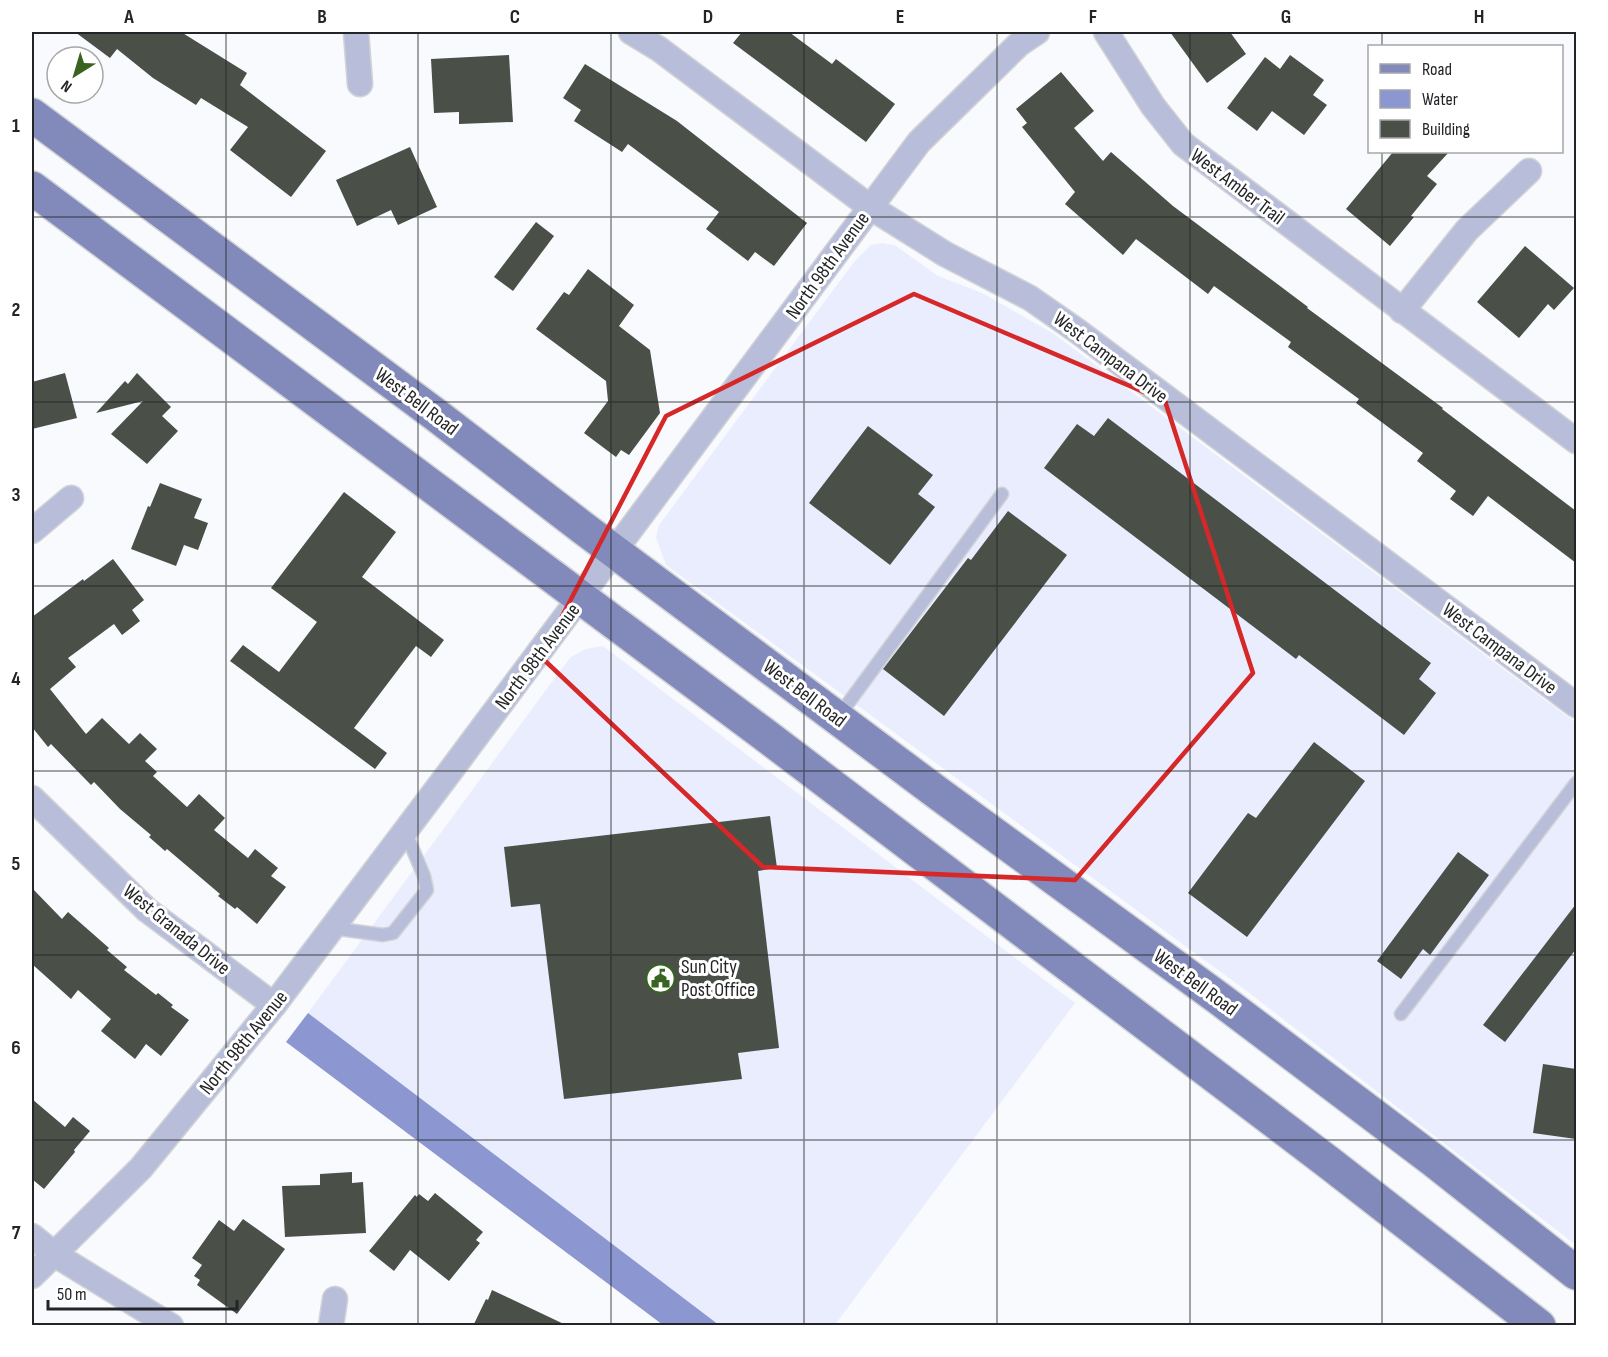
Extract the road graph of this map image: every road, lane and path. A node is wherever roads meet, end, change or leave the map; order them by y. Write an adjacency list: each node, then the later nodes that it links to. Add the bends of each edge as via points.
1 (356, 32): 5 (street)
2 (631, 32): 9 (street, West Campana Drive)
3 (1037, 32): 9 (street, North 98th Avenue, via 1019,44 919,142)
4 (1106, 32): 10 (street, West Amber Trail, via 1153,106 1183,144)
5 (360, 84)
6 (32, 115): 15 (main road, West Bell Road)
7 (1529, 171): 10 (street, via 1467,230)
8 (32, 188): 16 (main road)
9 (870, 207): 15 (street, North 98th Avenue); 17 (street, West Campana Drive, via 945,254 1030,298)
10 (1402, 311): 11 (street, West Amber Trail)
11 (1576, 441)
12 (1002, 494): 18 (lane)
13 (71, 498): 14 (street)
14 (32, 531)
15 (614, 551): 16 (street, North 98th Avenue); 18 (main road, West Bell Road)
16 (581, 597): 21 (street, North 98th Avenue); 32 (main road)
17 (1576, 705)
18 (837, 718): 27 (main road, West Bell Road, via 1239,1014)
19 (1576, 783): 24 (lane)
20 (32, 798): 23 (street, West Granada Drive, via 147,910)
21 (405, 831): 22 (street, North 98th Avenue); 22 (lane, via 427,890 393,933)
22 (332, 928): 23 (street, North 98th Avenue)
23 (274, 1005): 26 (street, North 98th Avenue, via 141,1168)
24 (1401, 1014)
25 (32, 1236): 26 (street)
26 (54, 1254): 28 (street, North 98th Avenue); 30 (street)
27 (1576, 1273)
28 (32, 1276)
29 (335, 1299): 31 (street)
30 (171, 1326)
31 (331, 1326)
32 (1539, 1326)

